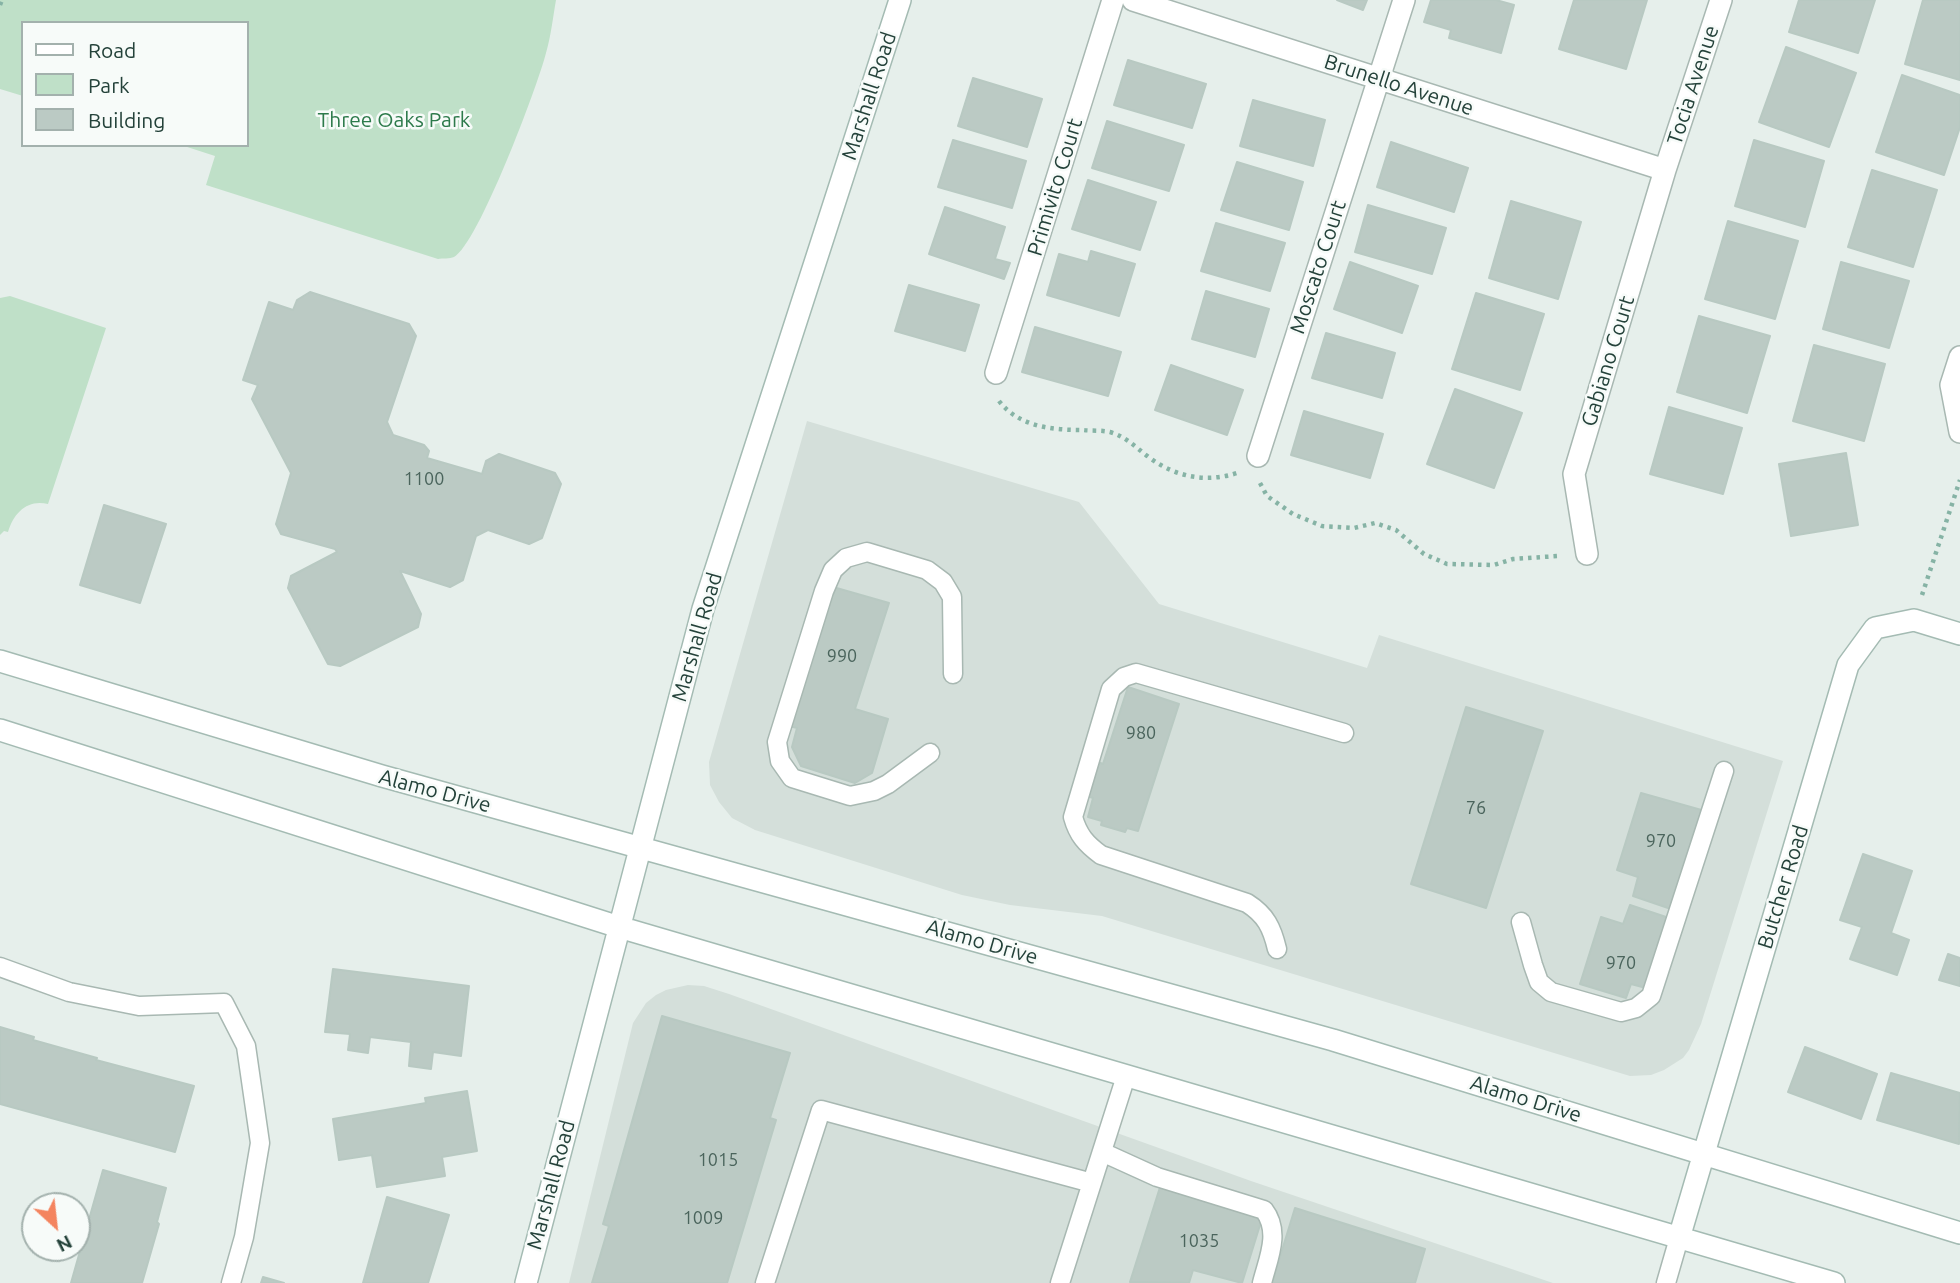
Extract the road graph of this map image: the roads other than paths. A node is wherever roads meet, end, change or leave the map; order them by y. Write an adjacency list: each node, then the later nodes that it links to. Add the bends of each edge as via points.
1 (901, 0): 20 (street, Marshall Road, via 703,609)
2 (1113, 0): 9 (street, Primivito Court)
3 (1133, 0): 6 (street, Brunello Avenue)
4 (1404, 0): 6 (street, Moscato Court)
5 (1721, 0): 7 (street, Tocia Avenue)
6 (1379, 78): 7 (street, Brunello Avenue); 11 (street, Moscato Court)
7 (1665, 170): 12 (street, Gabiano Court, via 1574,474)
8 (1960, 357): 10 (street, via 1951,385)
9 (996, 373)
10 (1960, 432)
11 (1258, 456)
12 (1587, 554)
13 (1960, 634): 27 (street, Butcher Road, via 1914,620 1875,628 1848,665)
14 (0, 661): 20 (street, Alamo Drive, via 382,776)
15 (953, 674): 18 (lane, via 952,597 943,582 927,570 867,552 846,558 833,570 777,742 780,761 792,778 850,796 888,784)
16 (0, 730): 22 (street)
17 (1344, 733): 23 (lane, via 1136,673 1111,689 1073,817 1077,831 1101,855 1259,910 1268,920)
18 (930, 753)
19 (1724, 771): 21 (lane, via 1651,996 1636,1008 1621,1012 1551,992 1539,982)
20 (640, 847): 22 (street, Marshall Road); 27 (street, Alamo Drive, via 1334,1040)
21 (1521, 922)
22 (619, 927): 25 (street); 32 (street, Marshall Road)
23 (1277, 949)
24 (0, 967): 31 (lane, via 69,992 139,1006 224,1003 246,1046 260,1143)
25 (1126, 1076): 26 (lane); 30 (street)
26 (1102, 1152): 28 (lane); 35 (lane, via 1157,1177 1264,1210 1274,1234)
27 (1705, 1154): 29 (street, Alamo Drive); 30 (street, Butcher Road)
28 (1092, 1183): 33 (lane, via 821,1110); 34 (lane)
29 (1960, 1233)
30 (1679, 1238): 36 (lane); 37 (street)
31 (231, 1283)
32 (526, 1283)
33 (765, 1283)
34 (1060, 1283)
35 (1262, 1283)
36 (1666, 1283)
37 (1834, 1283)

